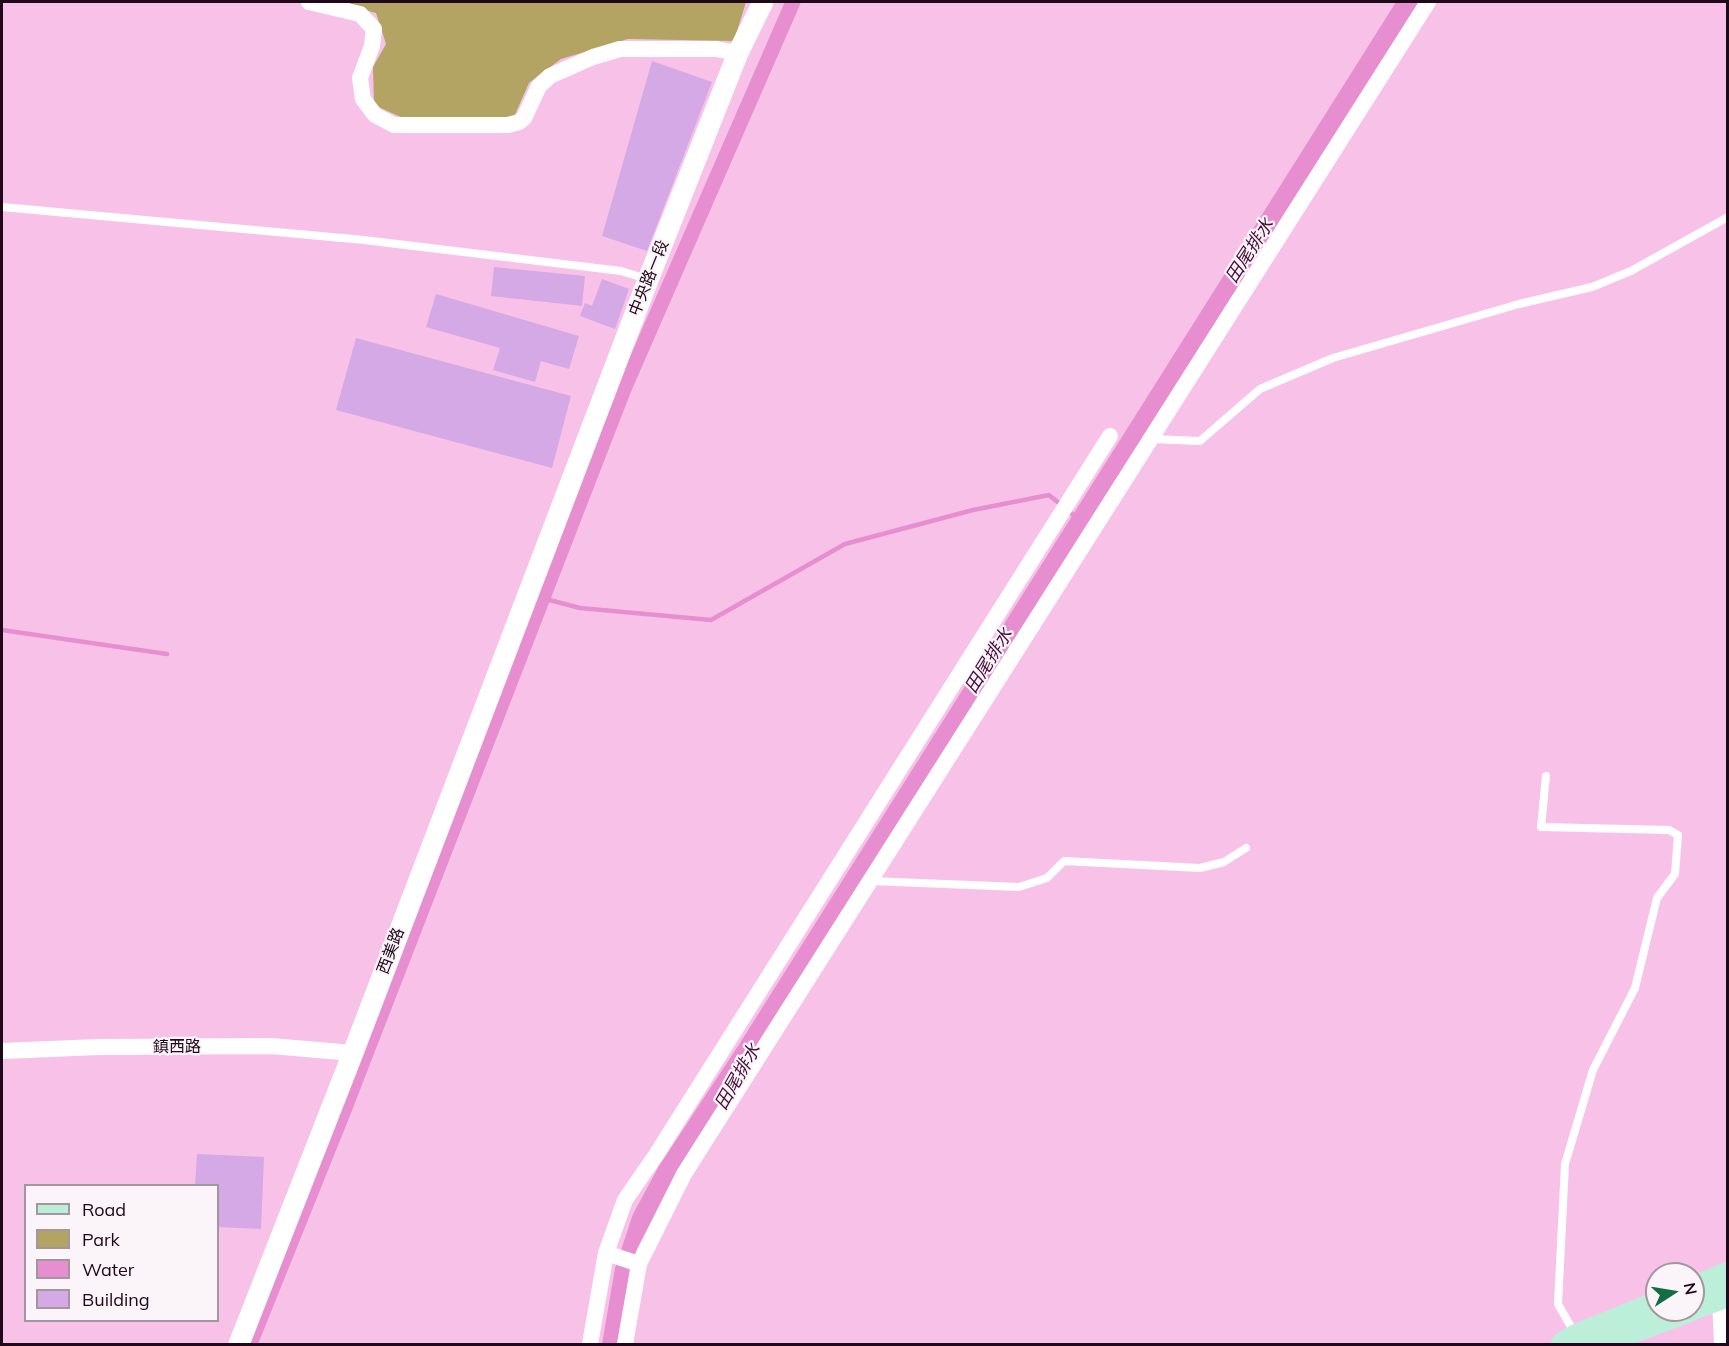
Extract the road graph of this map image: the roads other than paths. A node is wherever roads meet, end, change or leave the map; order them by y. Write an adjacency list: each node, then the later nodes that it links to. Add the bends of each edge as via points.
1 (309, 2): 4 (street, via 360,14 374,29 360,78 363,99 375,115 394,125 519,122 539,86 550,76 620,49 716,49)
2 (763, 2): 4 (street, 中央路一段)
3 (1428, 2): 9 (street)
4 (738, 53): 7 (street, 中央路一段)
5 (2, 207): 7 (lane, via 364,240 621,271)
6 (1728, 217): 9 (lane, via 1631,271 1592,287 1333,358 1260,389 1200,441)
7 (648, 280): 10 (street, 中央路一段)
8 (1110, 436): 16 (street, via 625,1200)
9 (1150, 439): 13 (street)
10 (541, 557): 15 (street, 西美路)
11 (1545, 776): 21 (lane, via 1541,827 1670,830 1678,835 1675,874 1657,898 1635,988 1593,1071 1565,1164 1558,1304)
12 (1246, 848): 13 (lane, via 1224,862 1200,868 1064,861 1047,878 1019,887)
13 (870, 881): 17 (street, via 684,1174)
14 (2, 1051): 15 (street, 鎮西路, via 271,1046)
15 (352, 1053): 22 (street, 西美路)
16 (606, 1253): 17 (street); 23 (street)
17 (639, 1264): 24 (street)
18 (1716, 1287): 26 (street)
19 (1645, 1309): 21 (main road)
20 (1657, 1322): 25 (main road)
21 (1574, 1342)
22 (239, 1344)
23 (590, 1344)
24 (625, 1344)
25 (1599, 1344)
26 (1722, 1344)

